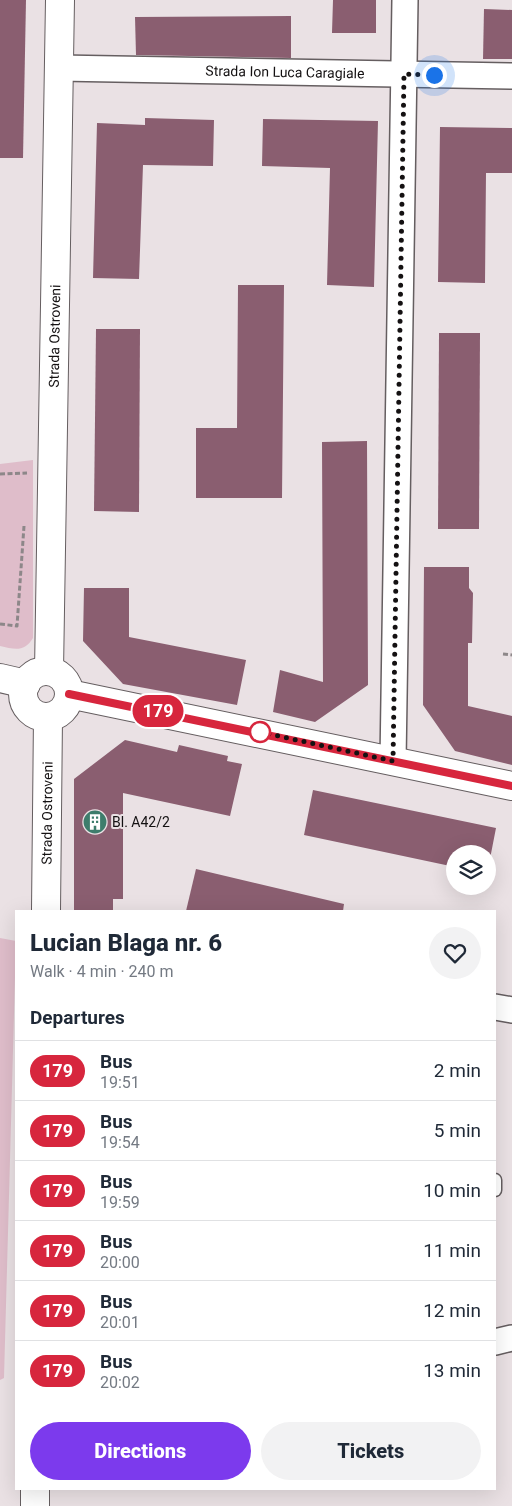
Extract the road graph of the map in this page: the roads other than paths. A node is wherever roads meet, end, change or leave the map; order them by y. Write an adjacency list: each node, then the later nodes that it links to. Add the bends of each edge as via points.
1 (60, 0): 3 (street, Strada Ostroveni)
2 (405, 0): 4 (street)
3 (59, 68): 4 (street, Strada Ion Luca Caragiale); 6 (street, Strada Ostroveni)
4 (404, 74): 5 (street, Strada Ion Luca Caragiale); 9 (street)
5 (512, 76)
6 (25, 678): 7 (street, via 63,678); 8 (street, via 24,697 29,709)
7 (69, 694): 8 (street, via 66,707); 9 (street)
8 (48, 717): 11 (street, Strada Ostroveni)
9 (393, 761): 10 (street)
10 (512, 786)
11 (46, 910)
12 (496, 1007): 13 (street)
13 (512, 1010)
14 (512, 1338): 15 (street)
15 (496, 1342)
16 (35, 1490): 17 (street)
17 (35, 1506)

